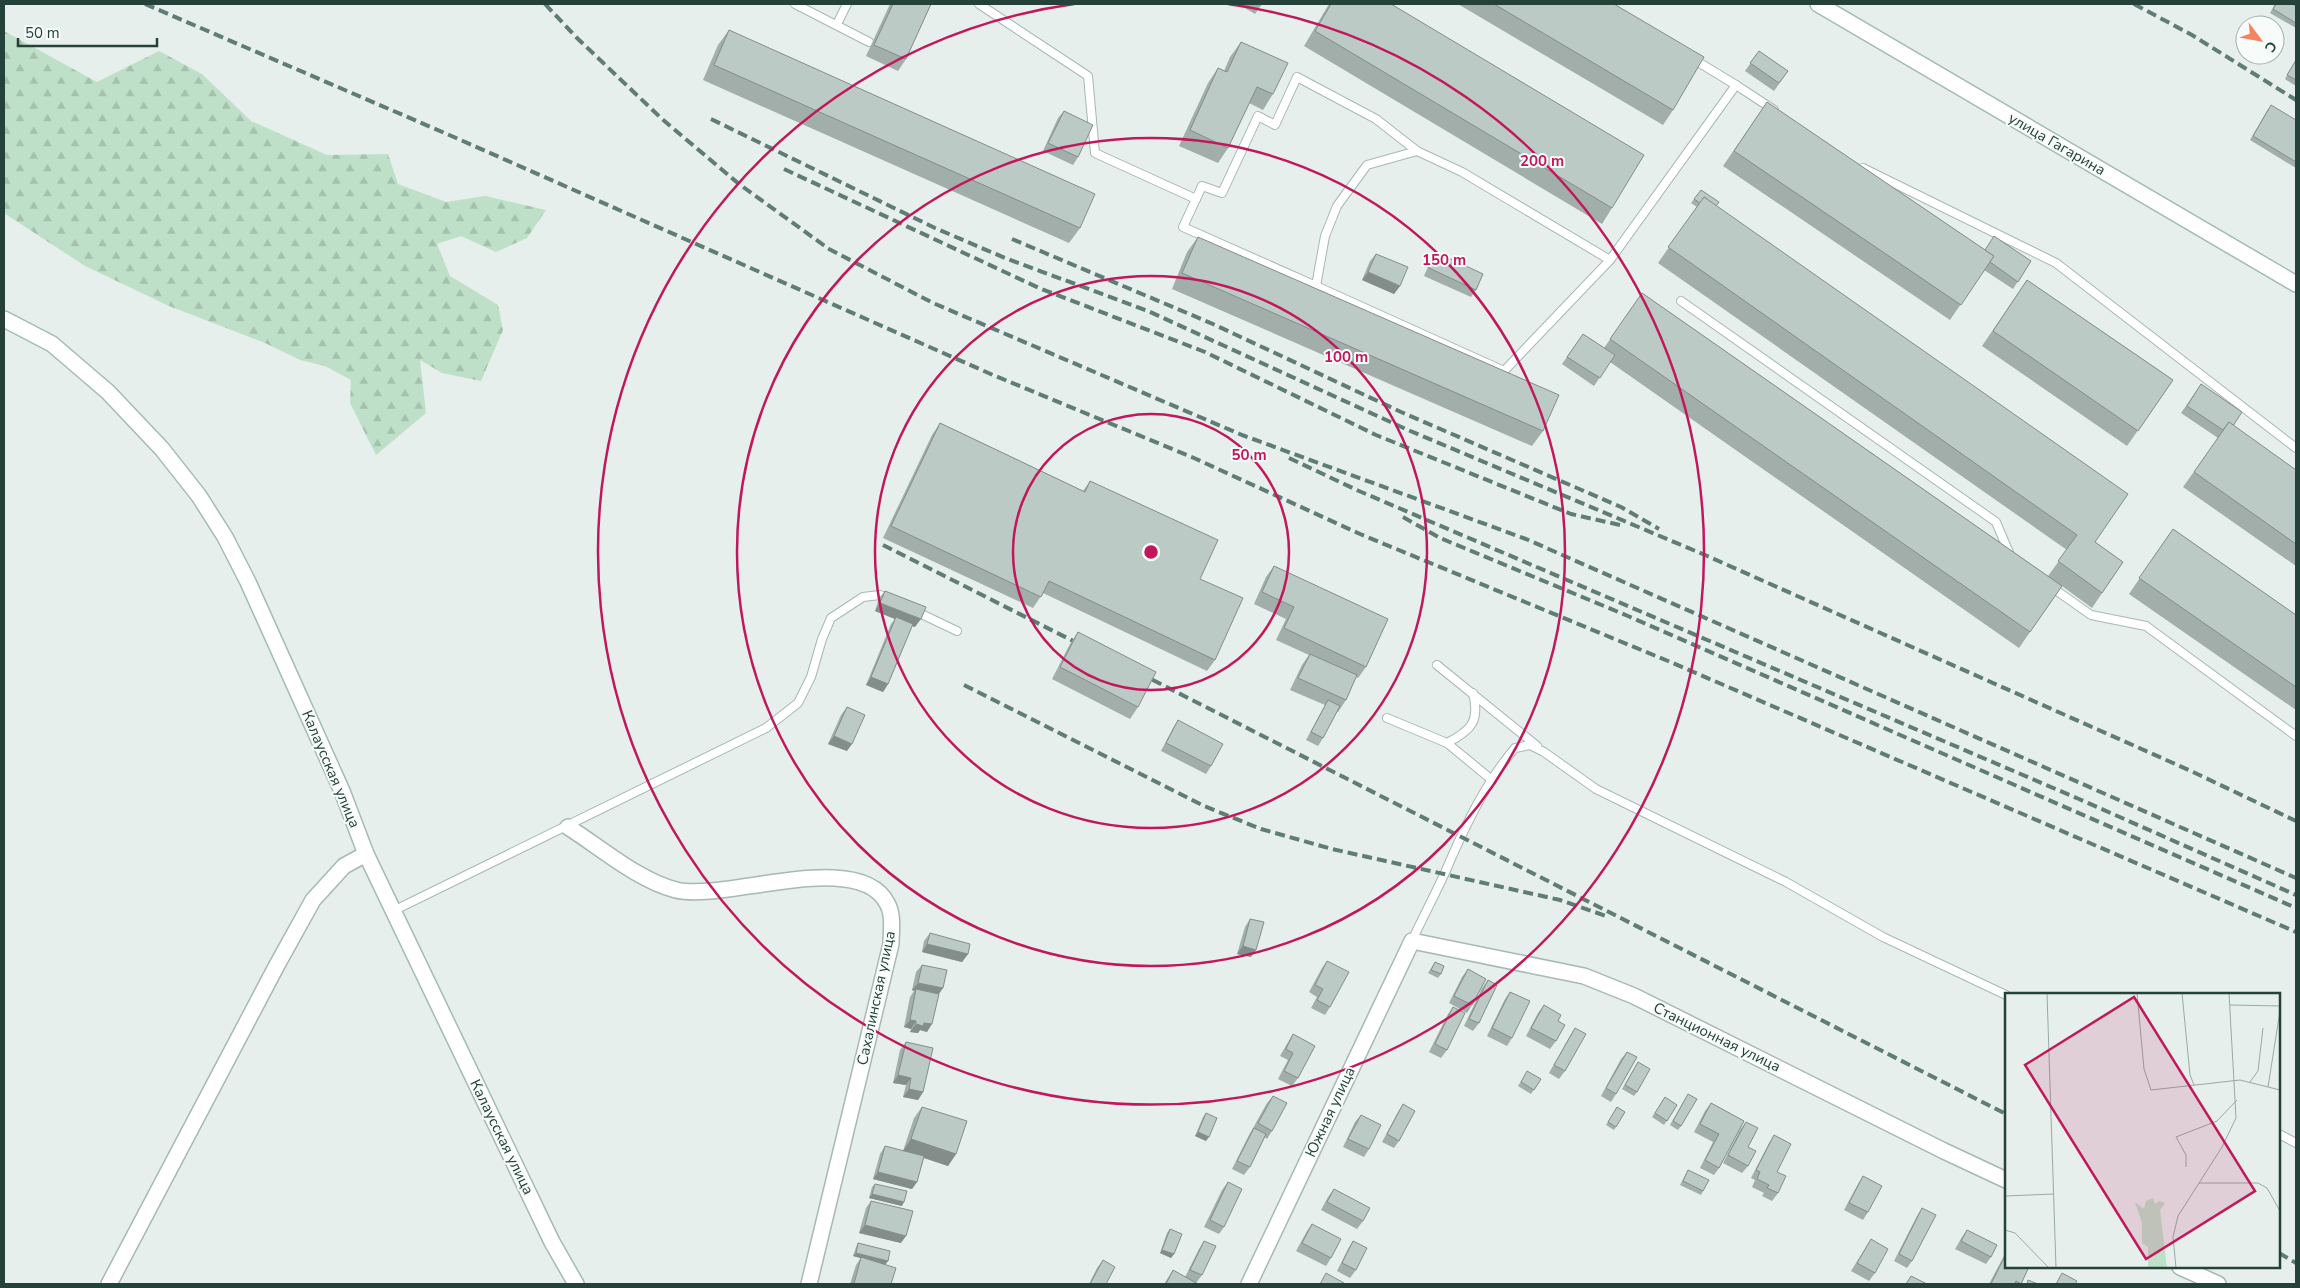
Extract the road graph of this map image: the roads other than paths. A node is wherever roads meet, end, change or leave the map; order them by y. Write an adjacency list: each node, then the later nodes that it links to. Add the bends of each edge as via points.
1 (795, 4): 5 (lane)
2 (847, 4): 5 (lane)
3 (979, 4): 12 (lane, via 1088,76 1095,153)
4 (1818, 4): 14 (street, улица Гагарина)
5 (837, 24): 6 (lane)
6 (869, 42)
7 (1686, 54): 8 (lane)
8 (1736, 85): 9 (lane); 13 (lane)
9 (1778, 112)
10 (1417, 151): 12 (lane, via 1376,119 1297,77 1275,125 1258,116 1222,193 1202,186); 13 (lane, via 1462,172); 15 (lane, via 1367,165 1336,206 1325,236)
11 (1852, 161): 18 (lane, via 2056,263)
12 (1196, 199): 15 (lane, via 1183,227)
13 (1610, 260): 15 (lane, via 1504,371)
14 (2296, 284)
15 (1316, 286)
16 (1681, 301): 19 (lane, via 1996,522)
17 (4, 319): 32 (street, Калаусская улица, via 52,344 108,392 162,449 199,496 248,582 342,791)
18 (2296, 448)
19 (2012, 559)
20 (2043, 582): 27 (lane, via 2091,615 2146,626)
21 (897, 603): 31 (lane, via 880,595 863,596 831,618 811,677 798,703 766,728)
22 (906, 607): 23 (lane)
23 (957, 631)
24 (1437, 665): 25 (lane)
25 (1473, 693): 28 (lane, via 1477,709 1473,724 1461,736); 29 (lane)
26 (1387, 718): 28 (lane)
27 (2296, 736)
28 (1447, 743): 30 (lane)
29 (1544, 752): 30 (lane, via 1530,744 1515,748); 35 (lane, via 1596,789 1786,882 1883,937)
30 (1492, 780): 34 (lane, via 1460,835)
31 (568, 827): 33 (lane); 42 (street, Сахалинская улица, via 634,871 677,890 844,878 876,891 887,903 892,917 891,944)
32 (366, 854): 33 (street, Калаусская улица); 40 (street, via 344,866 313,900)
33 (393, 911): 41 (street, Калаусская улица, via 552,1242)
34 (1412, 941): 38 (street, Станционная улица, via 1584,976 1625,992); 43 (street, Южная улица)
35 (2005, 995)
36 (2280, 1135): 37 (lane)
37 (2296, 1143)
38 (2005, 1180)
39 (2182, 1268): 44 (street)
40 (110, 1284)
41 (576, 1284)
42 (809, 1284)
43 (1249, 1284)
44 (2218, 1284)

